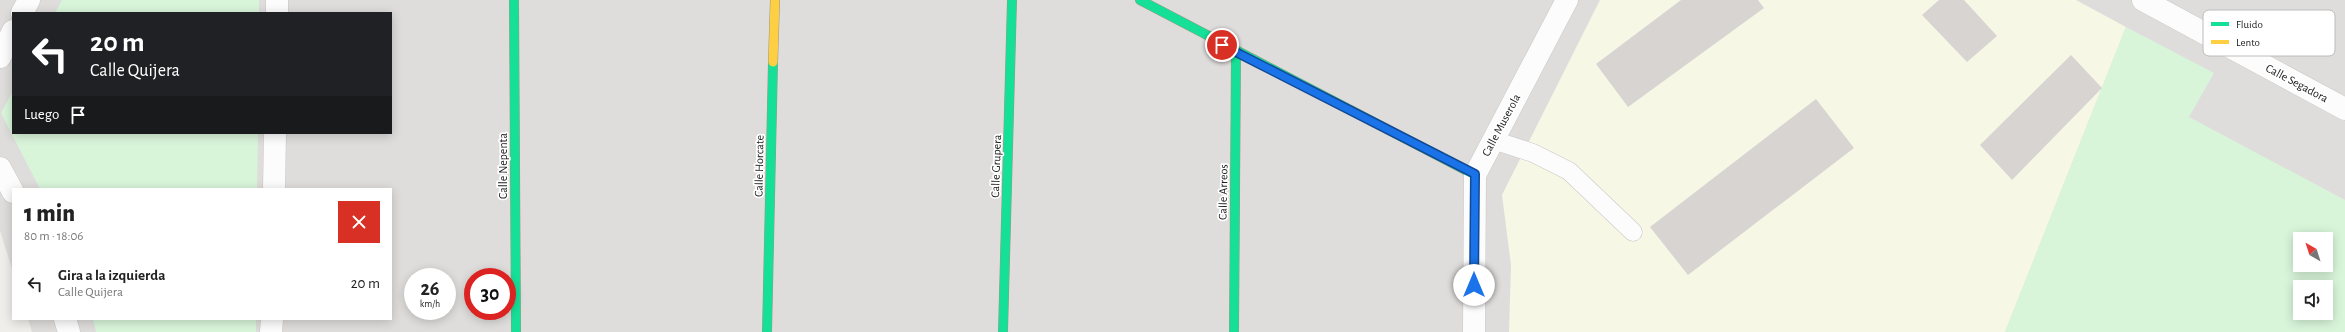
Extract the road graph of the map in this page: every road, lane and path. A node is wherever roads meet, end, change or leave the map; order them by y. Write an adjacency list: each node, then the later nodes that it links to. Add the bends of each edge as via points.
1 (29, 0): 9 (street)
2 (278, 0): 10 (street)
3 (514, 0): 28 (street, Calle Nepenta)
4 (775, 0): 29 (street, Calle Horcate)
5 (1012, 0): 30 (street, Calle Grupera)
6 (1140, 0): 13 (street)
7 (1567, 0): 18 (street, Calle Muserola)
8 (2143, 0): 11 (street, Calle Segadora)
9 (23, 12)
10 (277, 12)
11 (2203, 32)
12 (12, 33): 14 (street)
13 (1236, 52): 20 (street); 31 (street, Calle Arreos)
14 (0, 56)
15 (2247, 56): 16 (street, Calle Segadora)
16 (2345, 109)
17 (275, 134): 21 (street)
18 (1493, 140): 20 (street, Calle Muserola); 23 (lane, via 1533,153 1569,171)
19 (0, 168): 22 (street)
20 (1475, 174): 32 (street, Calle Muserola)
21 (274, 188)
22 (12, 190)
23 (1633, 232)
24 (65, 320): 26 (street)
25 (272, 320): 27 (street)
26 (69, 332)
27 (271, 332)
28 (516, 332)
29 (767, 332)
30 (1003, 332)
31 (1234, 332)
32 (1474, 332)

